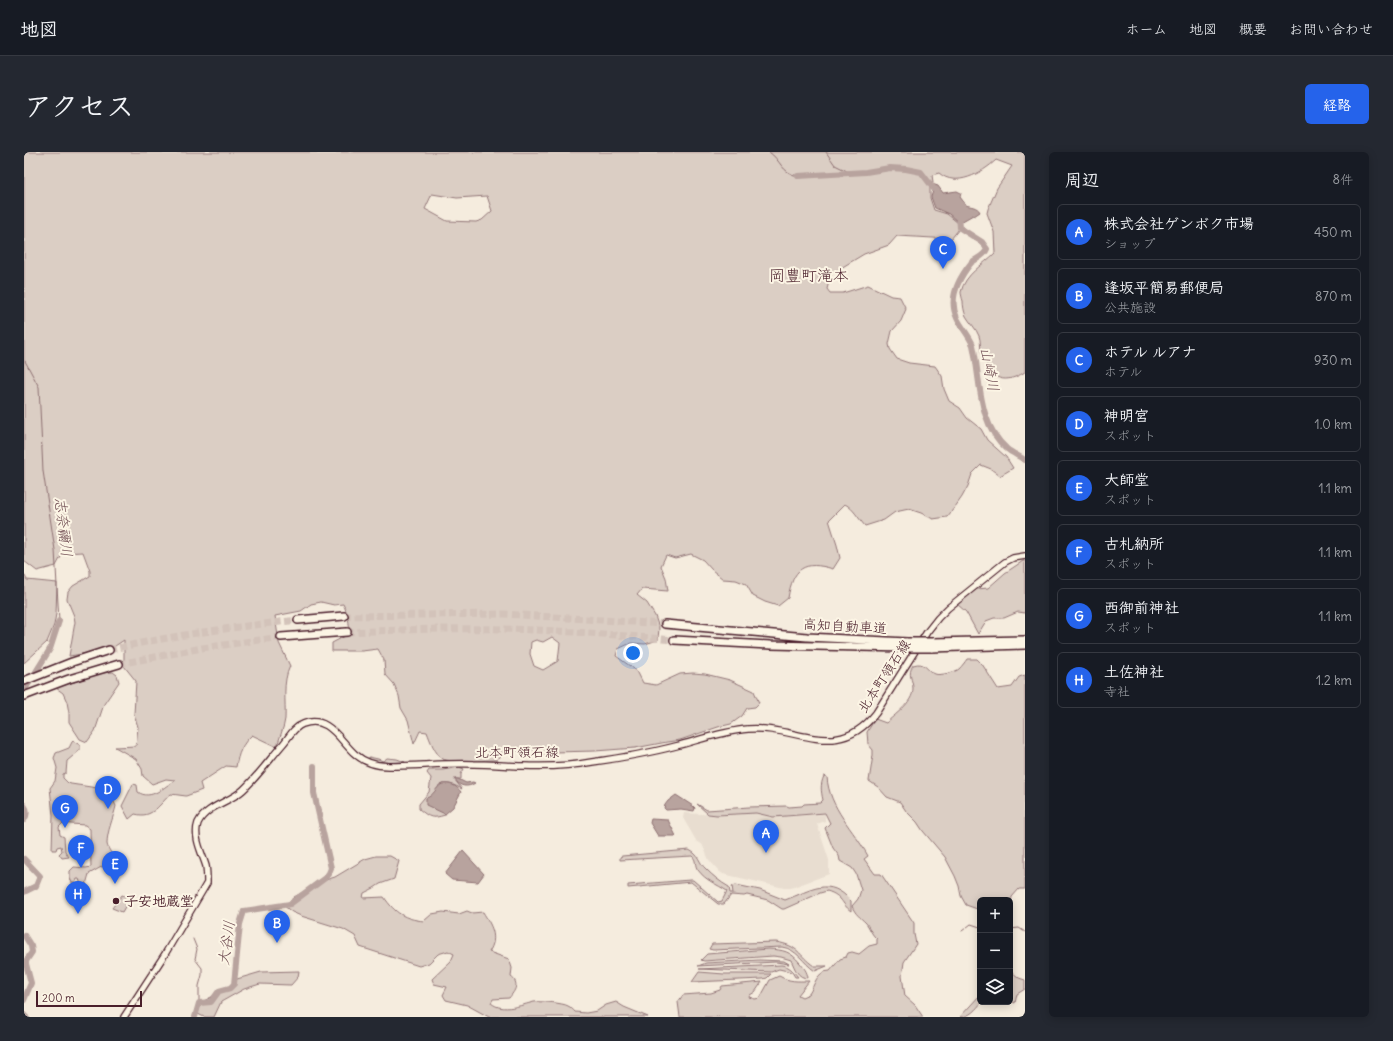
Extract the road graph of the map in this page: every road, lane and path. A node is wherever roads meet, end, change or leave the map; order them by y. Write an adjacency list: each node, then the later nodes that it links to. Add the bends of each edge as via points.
1 (1025, 556): 16 (main road, 北本町領石線, via 1005,562 948,608 927,632 869,723 850,736 837,740 766,730 747,730 591,762 540,766 390,766 373,764 356,755 324,723 304,723 293,731 241,792 207,812 201,819 197,826 197,834 207,883)
2 (344, 616): 3 (highway)
3 (298, 620)
4 (665, 624): 9 (highway, 高知自動車道)
5 (347, 632): 6 (highway)
6 (281, 637)
7 (674, 640): 9 (highway, 高知自動車道, via 771,645)
8 (1025, 640): 10 (highway, 高知自動車道)
9 (906, 645): 10 (highway, 高知自動車道, bridge)
10 (932, 645): 11 (highway, 高知自動車道)
11 (1025, 645)
12 (109, 650): 14 (highway)
13 (119, 664): 15 (highway)
14 (24, 682)
15 (24, 696)
16 (124, 1017)

